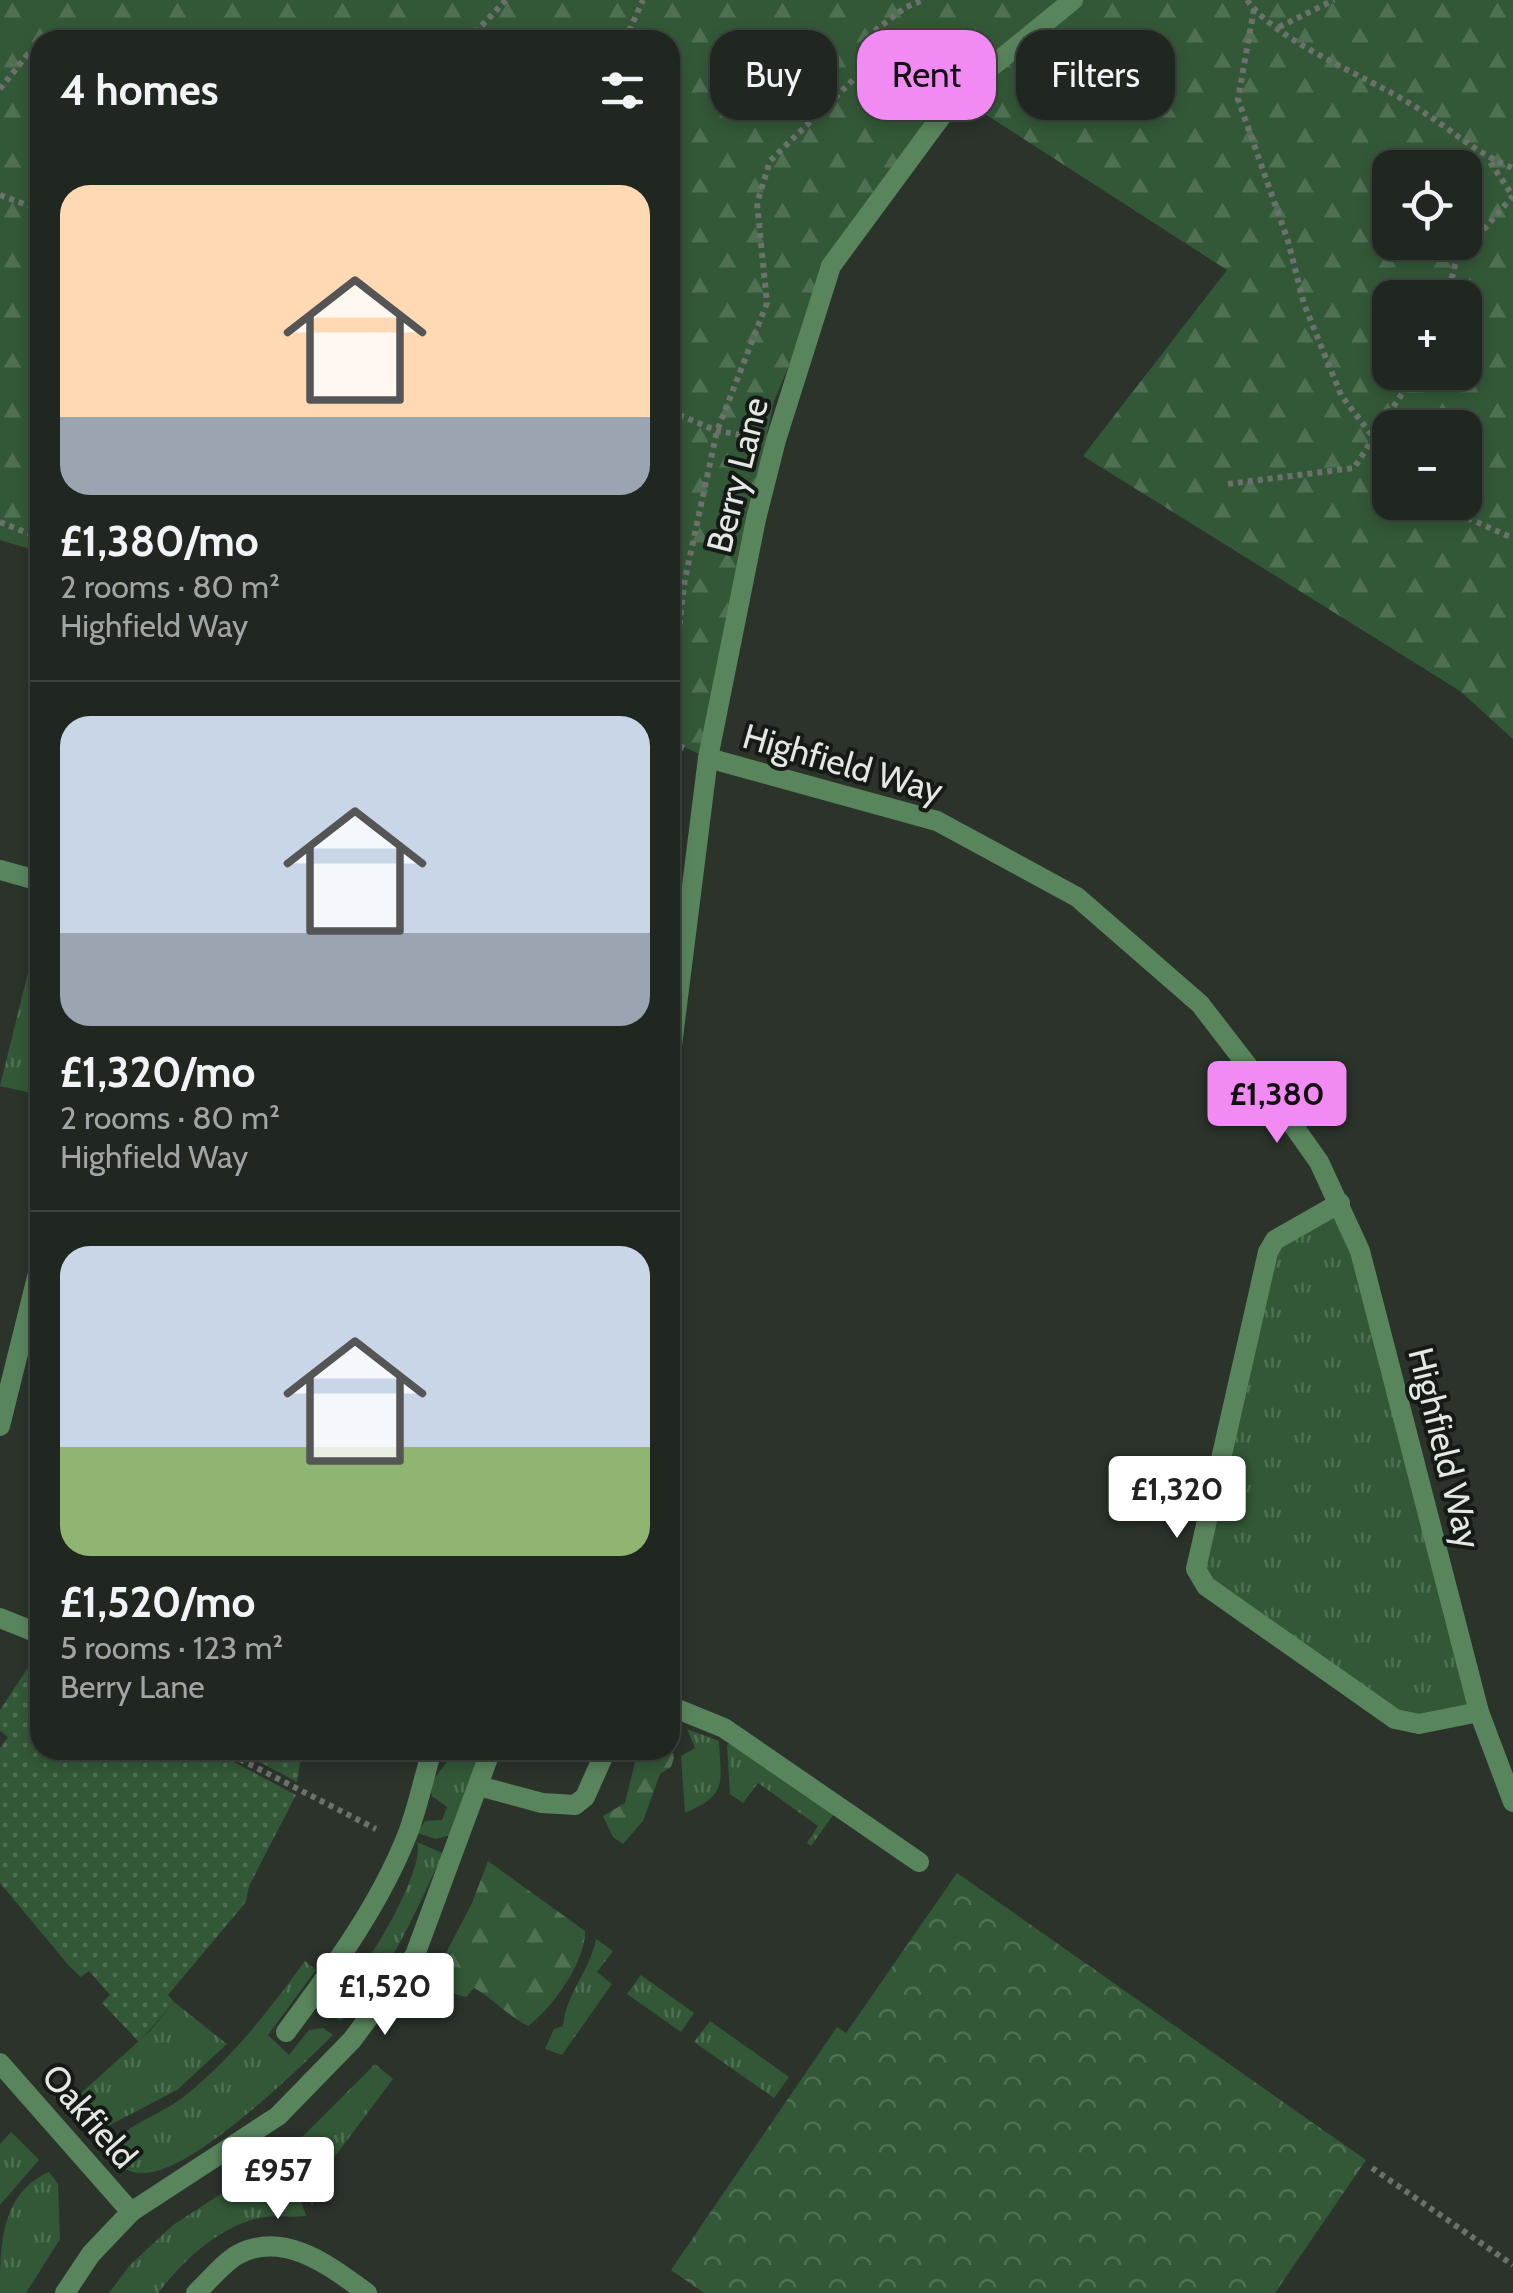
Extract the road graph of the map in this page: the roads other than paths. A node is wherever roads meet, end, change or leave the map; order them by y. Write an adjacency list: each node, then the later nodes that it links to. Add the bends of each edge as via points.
1 (1073, 0): 2 (street, Berry Lane, via 957,96 831,266 776,440)
2 (708, 758): 5 (street, Berry Lane); 6 (street, Highfield Way, via 937,821 1077,897 1200,1004 1288,1118)
3 (0, 870): 4 (street)
4 (30, 878)
5 (680, 980)
6 (1340, 1203): 12 (street, Highfield Way, via 1374,1298); 12 (street, via 1275,1240 1268,1252 1196,1568 1206,1586 1394,1719 1419,1724)
7 (30, 1306): 8 (street)
8 (0, 1426)
9 (0, 1618): 10 (street)
10 (30, 1630)
11 (680, 1710): 18 (street, via 724,1728)
12 (1478, 1712): 17 (street, Highfield Way)
13 (429, 1760): 19 (street, via 408,1833 380,1891)
14 (488, 1760): 16 (street)
15 (602, 1760): 16 (street, via 575,1805 542,1804)
16 (479, 1786): 21 (street, via 416,1955 352,2040 278,2116)
17 (1513, 1802)
18 (920, 1862)
19 (286, 2032)
20 (0, 2063): 21 (street, Oakfield)
21 (131, 2212): 22 (street)
22 (65, 2293)
23 (196, 2293): 24 (street, via 237,2255 290,2246)
24 (367, 2293)

